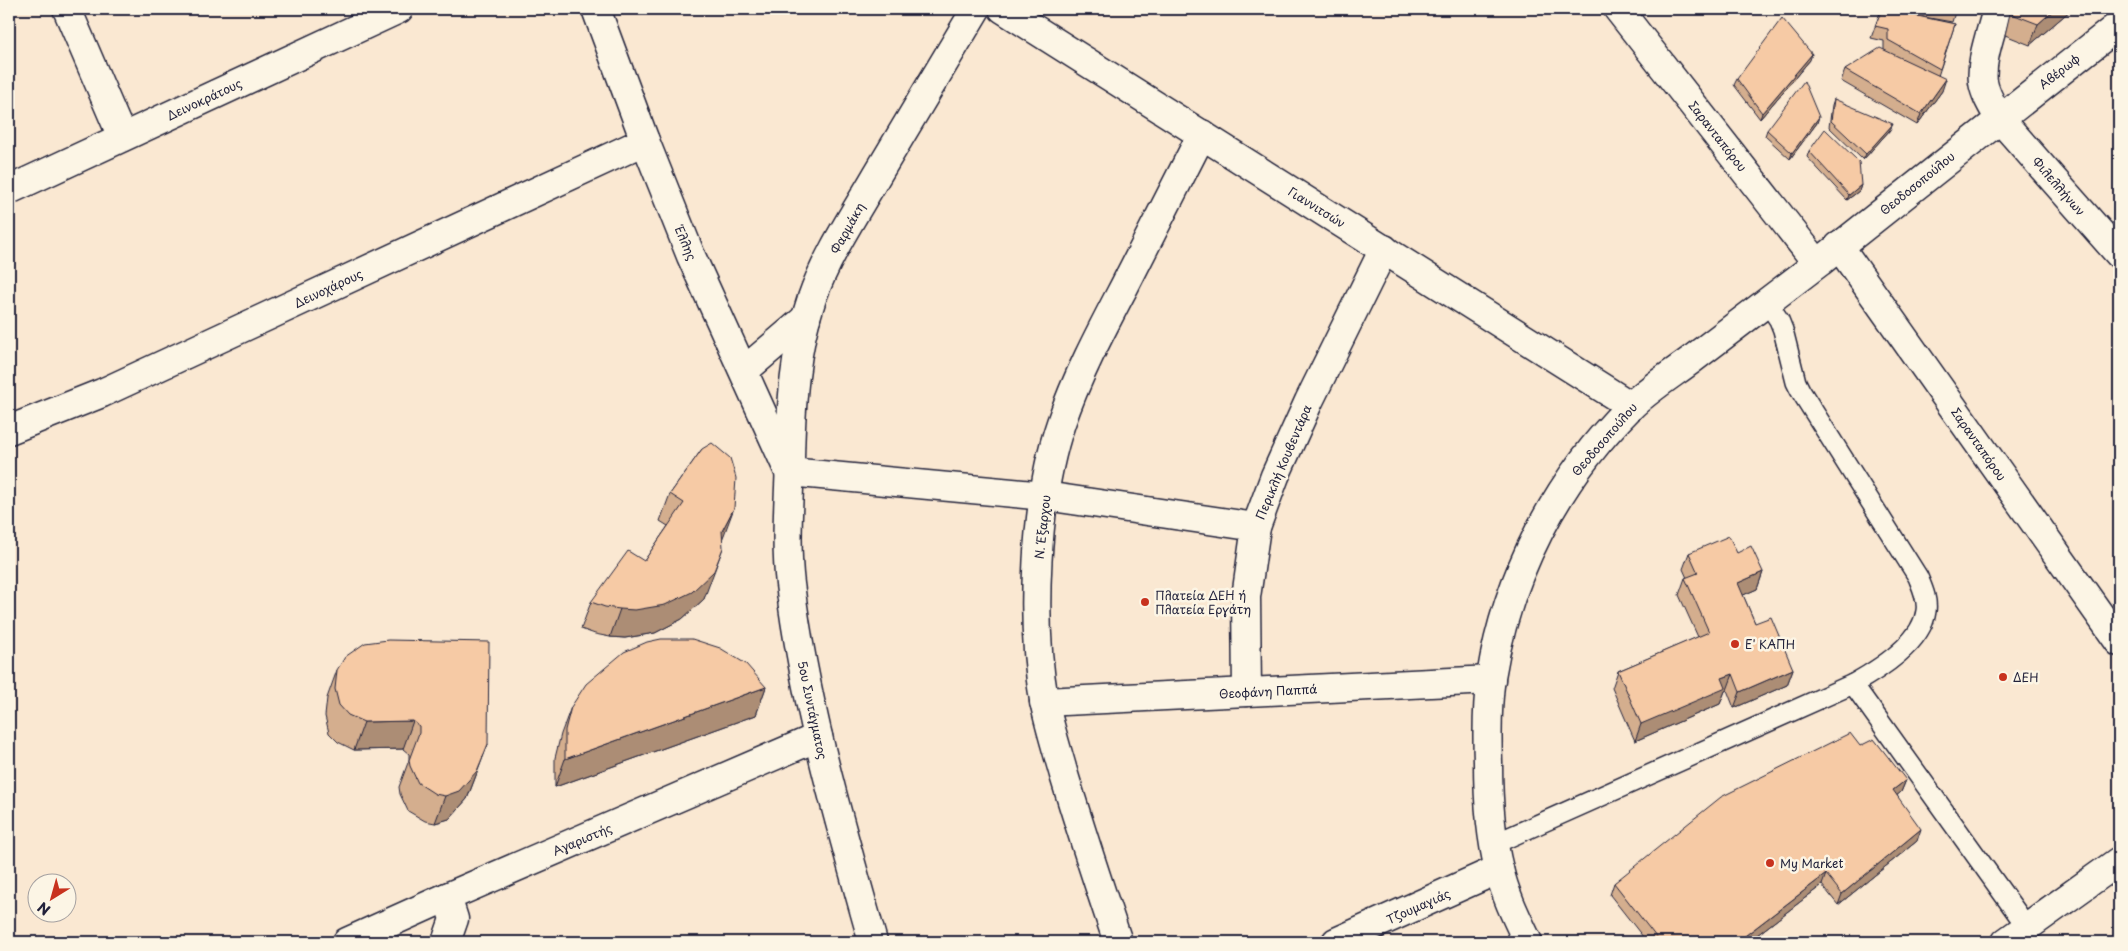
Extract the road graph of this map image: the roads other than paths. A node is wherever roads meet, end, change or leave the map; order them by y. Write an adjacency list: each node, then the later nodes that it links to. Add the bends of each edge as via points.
1 (67, 9): 11 (street)
2 (399, 9): 11 (street, Δεινοκράτους)
3 (596, 9): 12 (street, Έλλης)
4 (976, 9): 19 (street, Φαρμάκη, via 831,256)
5 (1003, 9): 10 (street, Γιαννιτσών)
6 (1618, 9): 17 (street, Σαρανταπόρου)
7 (1997, 9): 9 (street, Φιλελλήνων, via 1983,68 1983,83)
8 (2119, 25): 9 (street, Αβέρωφ)
9 (1999, 118): 14 (street, Θεοδοσοπούλου); 16 (street, Φιλελλήνων)
10 (1202, 134): 15 (street, Γιαννιτσών); 24 (street, Ν. Έξαρχου, via 1071,396 1058,433)
11 (122, 137): 13 (street, Δεινοκράτους)
12 (645, 142): 20 (street, Έλλης, via 691,256); 22 (street, Δεινοχάρους, via 102,393)
13 (9, 190)
14 (1839, 246): 17 (street, Θεοδοσοπούλου); 26 (street, Σαρανταπόρου)
15 (1384, 249): 21 (street, Γιαννιτσών); 25 (street, Περικλή Κουβεντάρα, via 1305,409)
16 (2119, 254)
17 (1817, 263): 18 (street, Θεοδοσοπούλου)
18 (1767, 302): 21 (street, Θεοδοσοπούλου); 28 (lane, via 1779,320 1800,390 1903,552 1925,593 1927,610 1916,635 1879,668)
19 (806, 318): 20 (street); 23 (street, Φαρμάκη, via 791,411)
20 (744, 370): 23 (street, Έλλης)
21 (1631, 406): 27 (street, Θεοδοσοπούλου, via 1589,452 1547,515 1508,605)
22 (9, 430)
23 (790, 472): 24 (street); 31 (street, 5ου Συντάγματος, via 787,536 790,583)
24 (1045, 496): 25 (street); 30 (street, Ν. Έξαρχου, via 1039,548 1038,605)
25 (1256, 527): 29 (street, Περικλή Κουβεντάρα, via 1246,597)
26 (2119, 642)
27 (1491, 680): 29 (street, Θεοφάνη Παππά); 32 (street, Θεοδοσοπούλου, via 1488,792)
28 (1853, 684): 32 (lane); 35 (lane)
29 (1247, 692): 30 (street, Θεοφάνη Παππά)
30 (1044, 702): 39 (street, Ν. Έξαρχου, via 1079,824)
31 (818, 736): 34 (street, Αγαριστής); 38 (street, 5ου Συντάγματος)
32 (1496, 857): 40 (street, Τζουμαγιάς); 41 (street, Θεοδοσοπούλου, via 1508,897)
33 (2119, 861): 35 (street)
34 (447, 897): 36 (street, Αγαριστής); 37 (street, via 454,919)
35 (2017, 935)
36 (347, 942)
37 (446, 942)
38 (873, 942)
39 (1118, 942)
40 (1336, 942)
41 (1528, 942)

